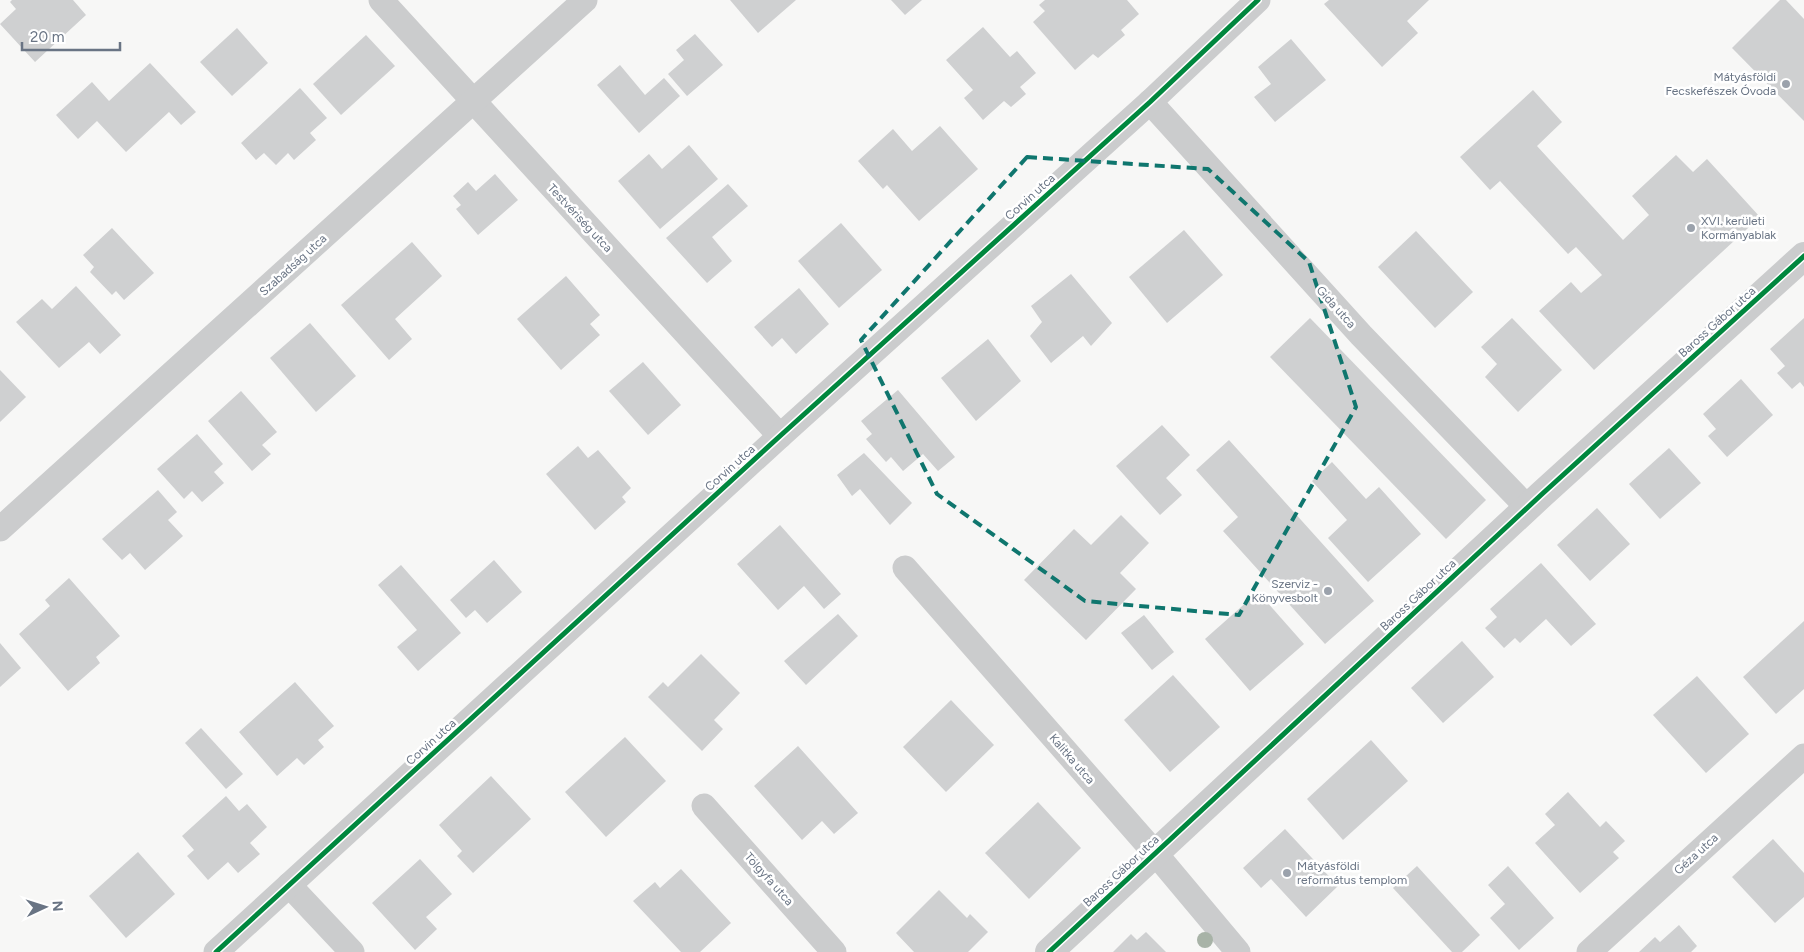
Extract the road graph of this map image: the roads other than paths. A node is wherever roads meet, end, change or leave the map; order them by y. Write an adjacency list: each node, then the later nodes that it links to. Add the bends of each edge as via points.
1 (381, 0): 4 (street, Testvériség utca)
2 (585, 0): 4 (street, Szabadság utca)
3 (1258, 0): 5 (street, Corvin utca)
4 (474, 102): 7 (street, Testvériség utca); 9 (street, Szabadság utca)
5 (1150, 102): 7 (street, Corvin utca); 8 (street, Gida utca, via 1361,335)
6 (1804, 256): 8 (street, Baross Gábor utca)
7 (780, 436): 14 (street, Corvin utca)
8 (1527, 507): 13 (street, Baross Gábor utca)
9 (0, 529)
10 (905, 568): 13 (street, Kalitka utca)
11 (1804, 756): 20 (street, Géza utca)
12 (704, 806): 17 (street, Tölgyfa utca)
13 (1155, 853): 18 (street, Baross Gábor utca); 19 (street, Kalitka utca)
14 (290, 885): 15 (street, Corvin utca); 16 (street)
15 (216, 952)
16 (352, 952)
17 (834, 952)
18 (1049, 952)
19 (1238, 952)
20 (1589, 952)

